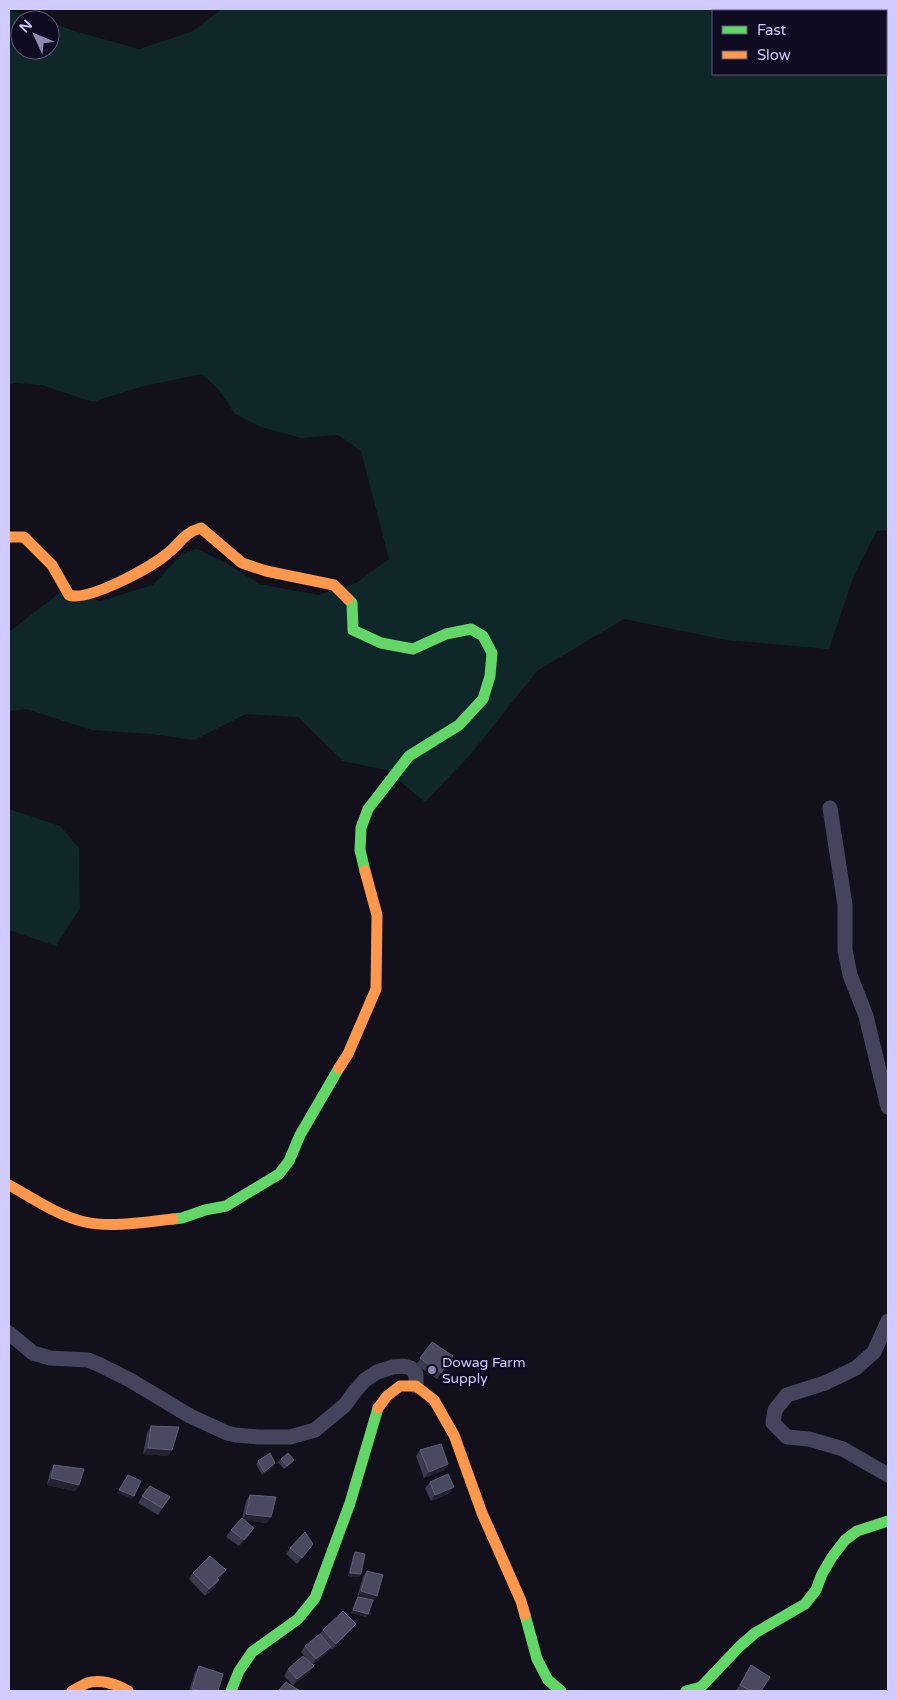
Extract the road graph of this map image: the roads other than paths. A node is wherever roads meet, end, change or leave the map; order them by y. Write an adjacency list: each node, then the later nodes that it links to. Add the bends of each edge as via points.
1 (9, 537): 4 (street, via 24,537 40,551 69,595 75,598 100,590 151,565 189,531 201,528 242,563 334,585 352,603 353,630 381,643 413,649 446,634 471,629 484,636 492,653 483,699 459,725 409,756 368,809 361,828 360,850 377,915 376,989 348,1054 280,1174 226,1206 182,1218 124,1224 85,1222 58,1212)
2 (830, 808): 3 (street, via 845,905 845,950 850,974 866,1016)
3 (888, 1107)
4 (9, 1185)
5 (888, 1320): 8 (street, via 874,1352 856,1368 825,1383 787,1395 775,1410 773,1423 787,1437 809,1439 843,1449)
6 (9, 1333): 7 (street, via 33,1353 50,1358 88,1360 130,1380 190,1416 236,1435 290,1437 315,1430 345,1405 365,1380 393,1367 411,1368 416,1374)
7 (416, 1386): 12 (street, via 400,1386 377,1410 350,1503 315,1598 298,1619 252,1652); 13 (street, via 434,1400 454,1435 482,1512 521,1601 537,1659 548,1680)
8 (888, 1475)
9 (888, 1521): 14 (street, via 870,1525 845,1540 805,1604 755,1633 700,1687)
10 (72, 1691): 11 (street, via 88,1683 106,1683)
11 (128, 1691)
12 (231, 1691)
13 (561, 1691)
14 (686, 1691)

